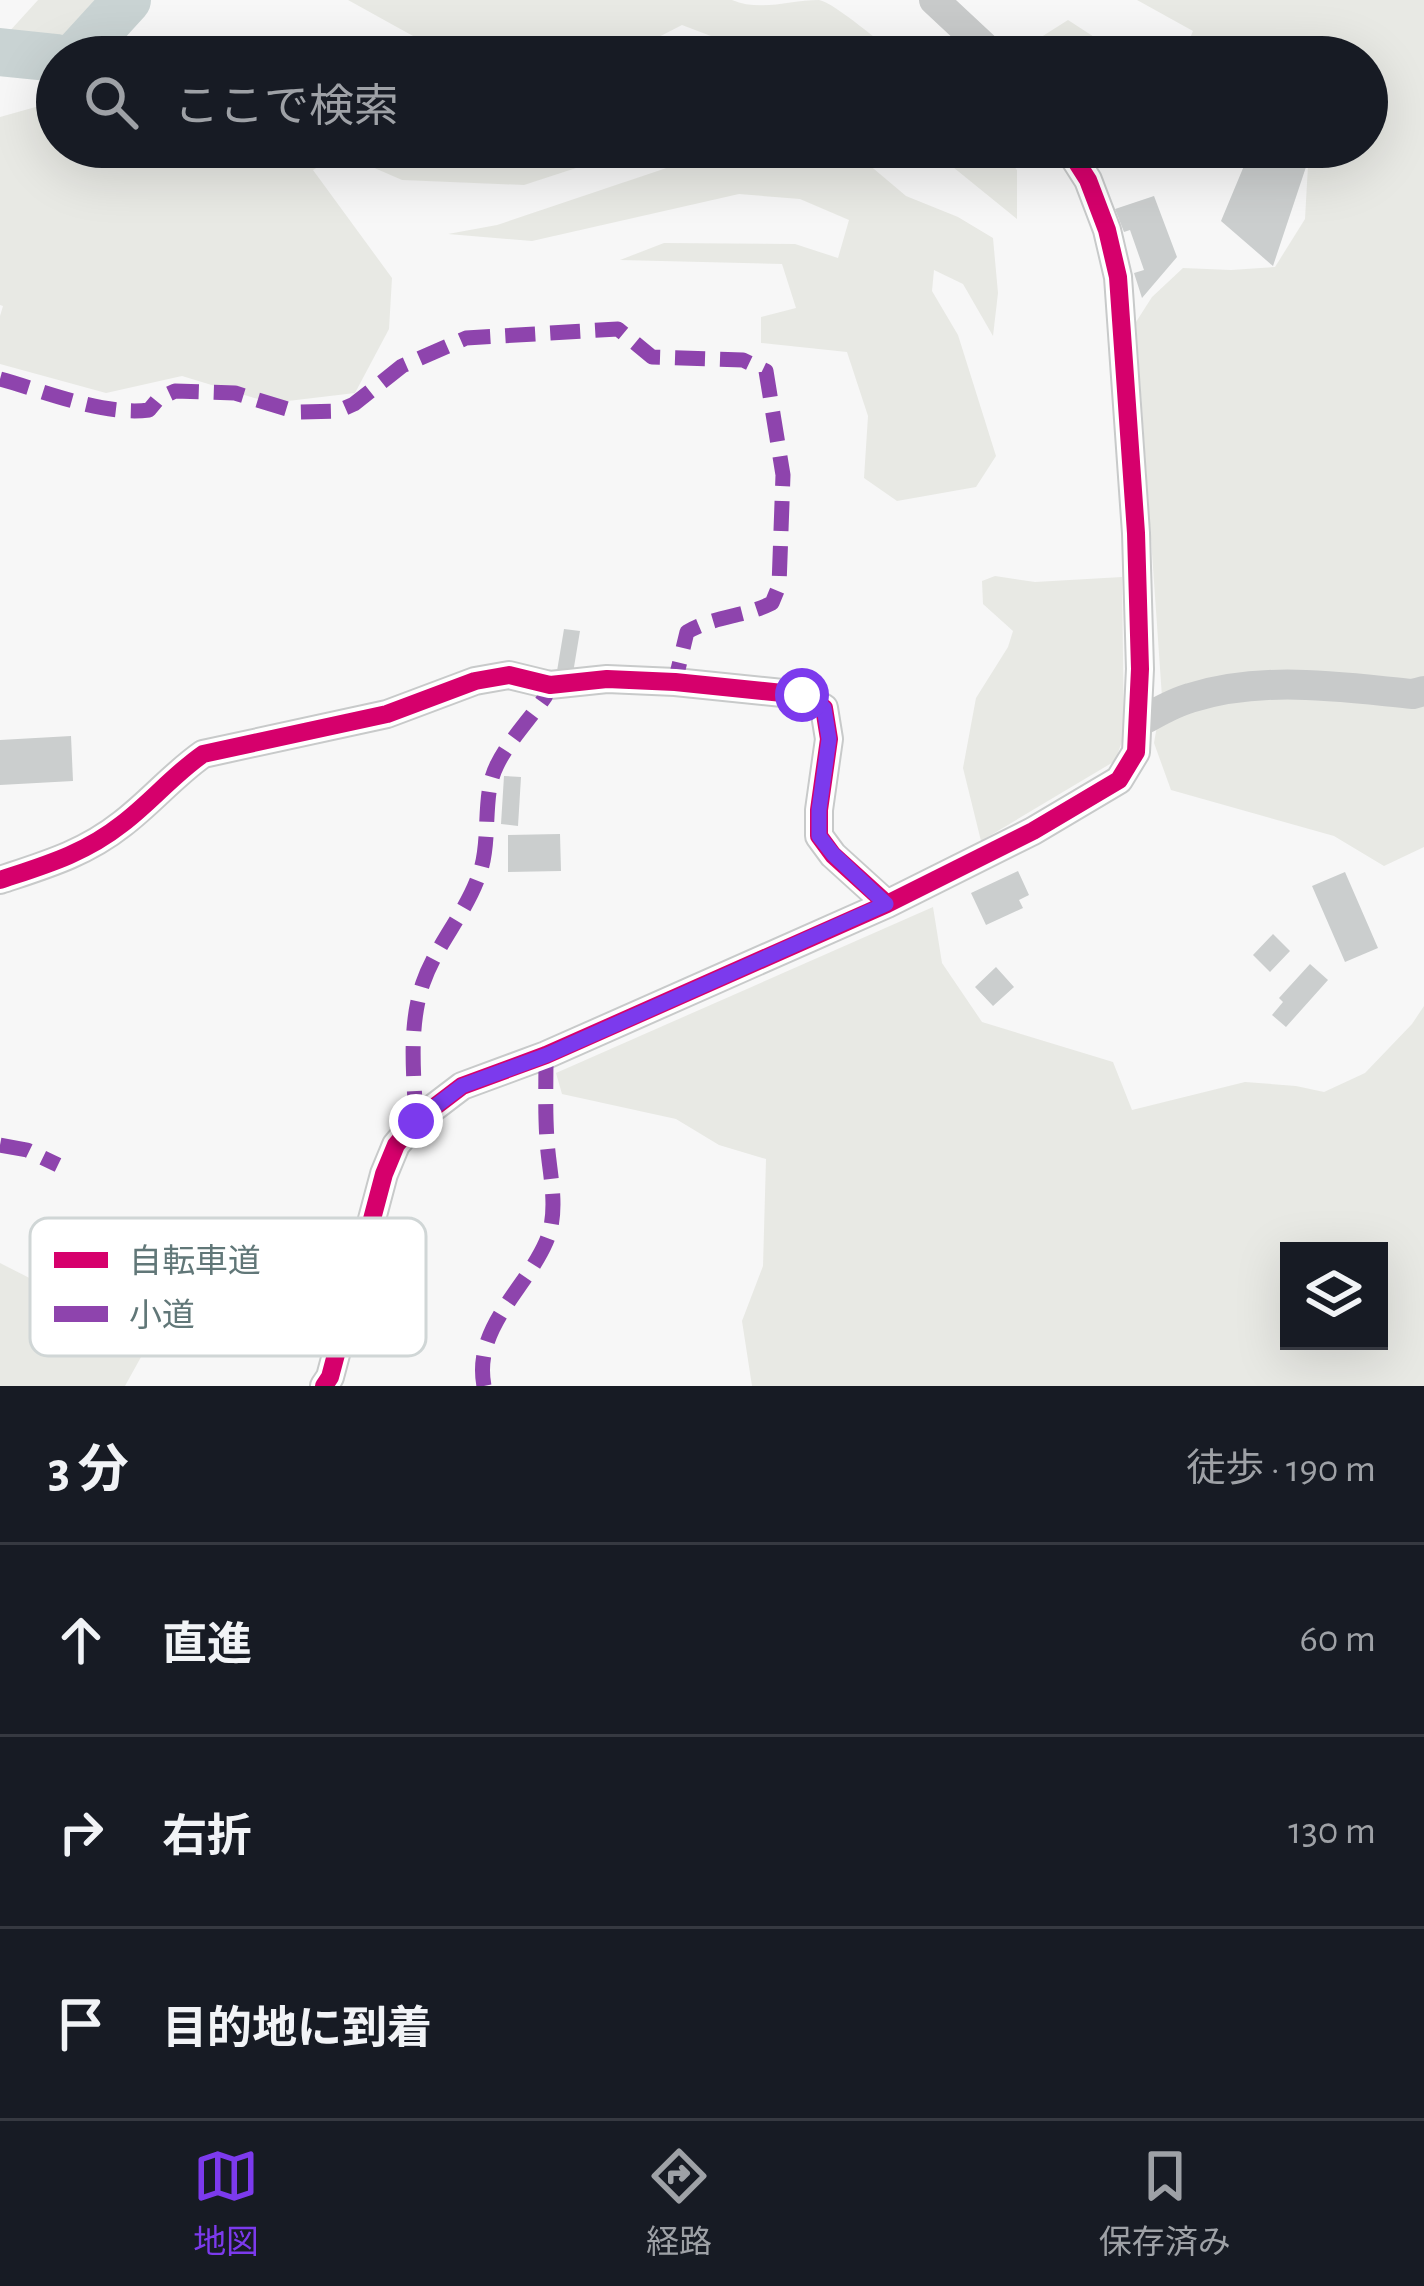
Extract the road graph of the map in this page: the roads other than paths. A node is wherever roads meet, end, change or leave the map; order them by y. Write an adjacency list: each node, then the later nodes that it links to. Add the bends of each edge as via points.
1 (934, 0): 2 (street)
2 (973, 36)
3 (1080, 168): 5 (street, via 1118,277)
4 (1424, 691): 5 (street, via 1255,685 1189,698)
5 (1139, 722): 7 (street, via 1136,752 1119,780)
6 (0, 880): 7 (street, via 70,858 203,754 387,714 509,675 550,686 607,679 802,695 824,708 829,739 819,836)
7 (886, 904): 8 (street, via 462,1086 396,1145)
8 (372, 1218)
9 (336, 1356): 10 (street)
10 (324, 1386)

